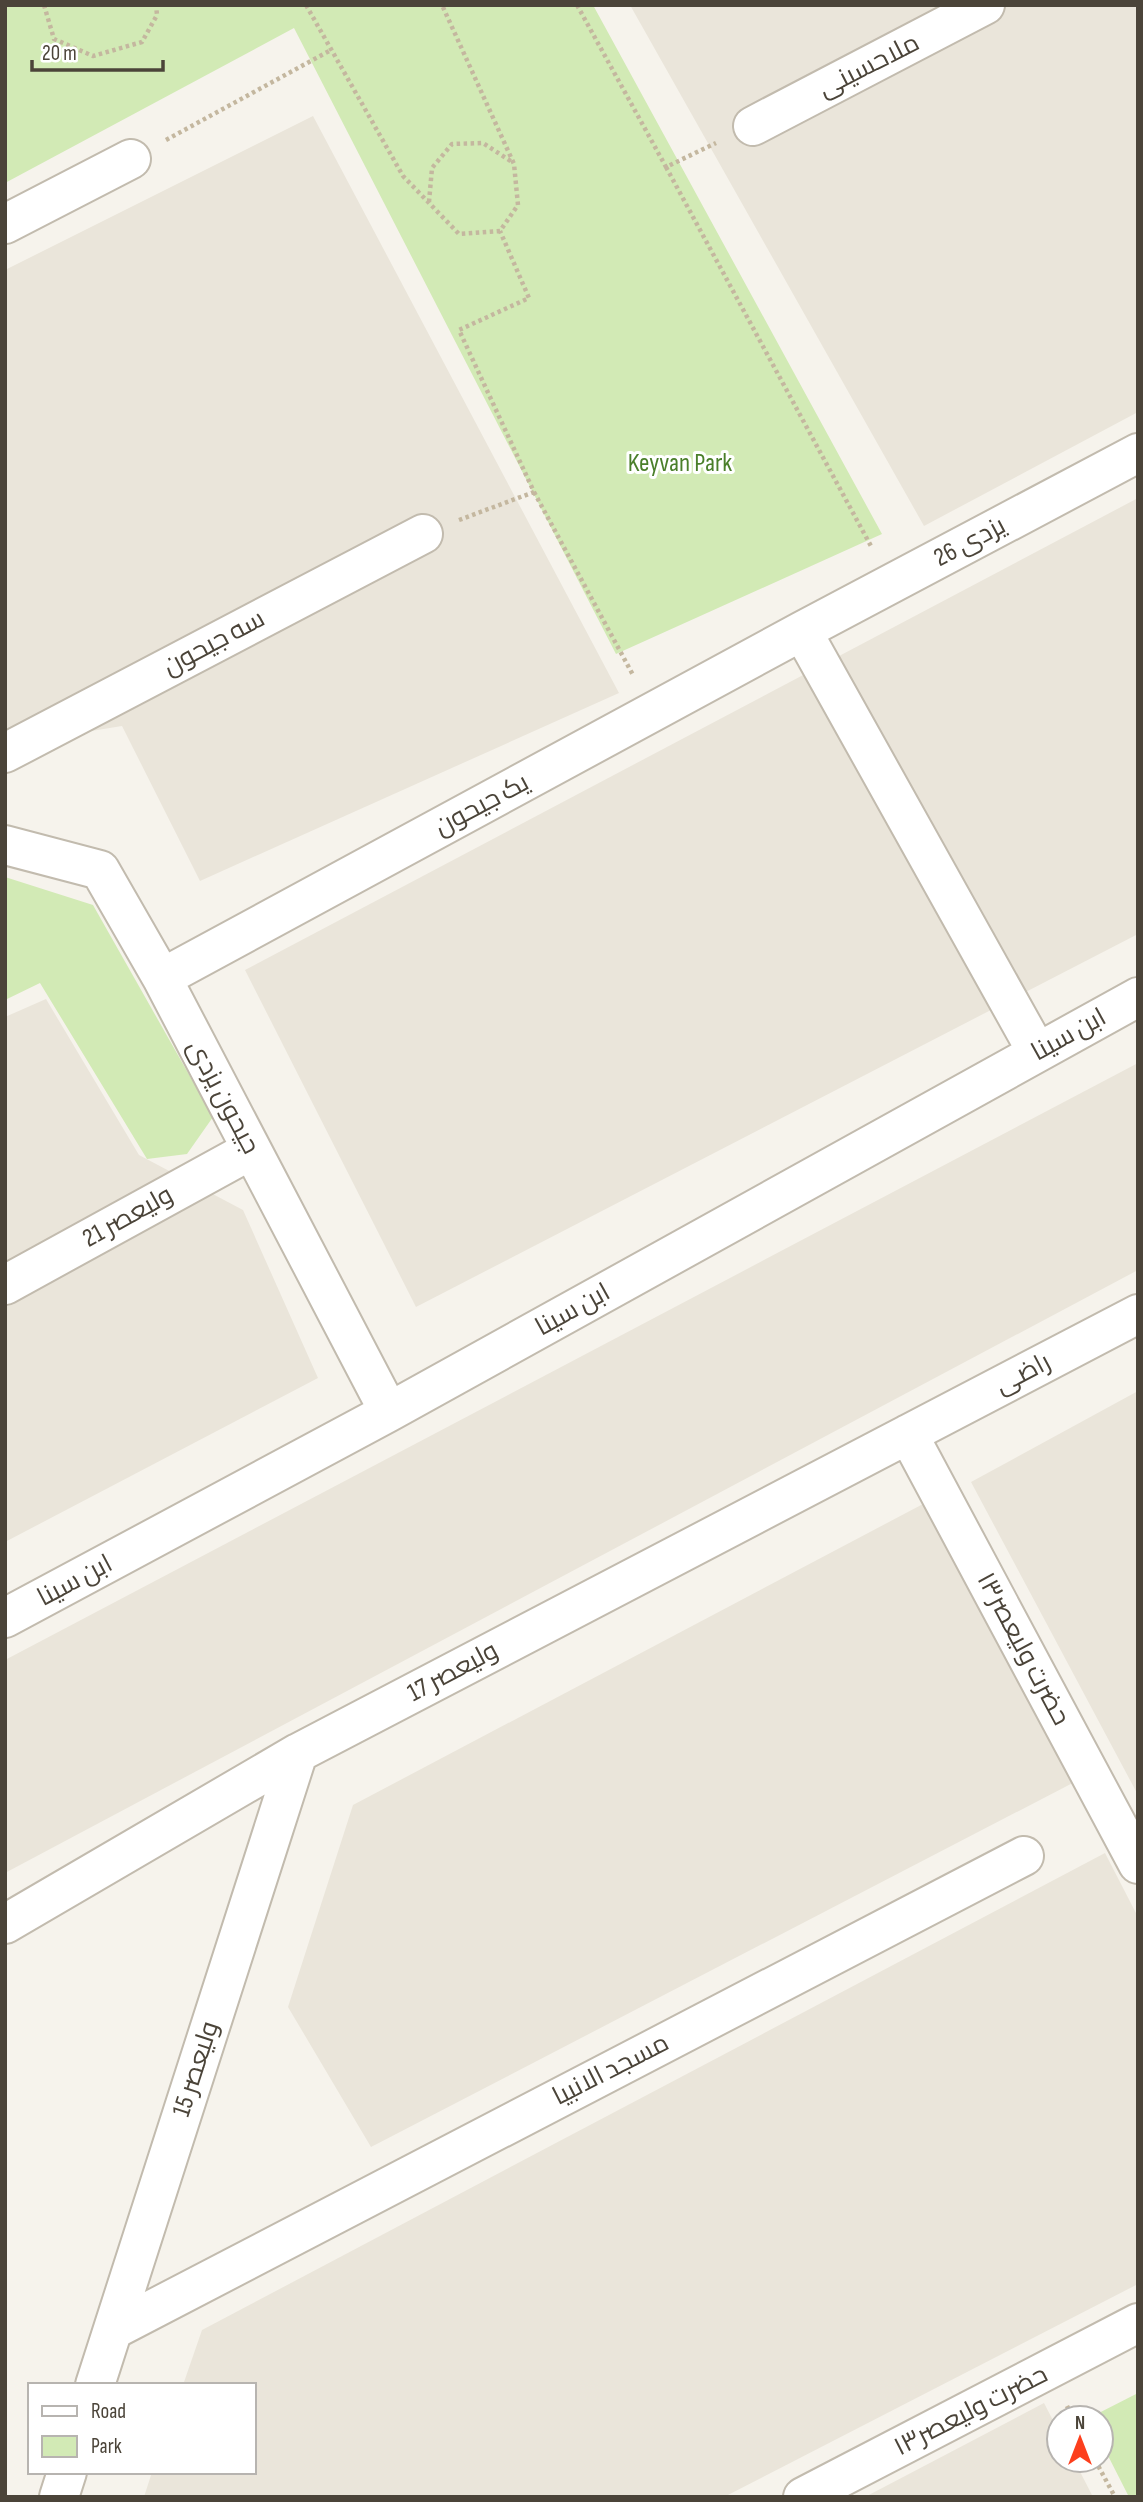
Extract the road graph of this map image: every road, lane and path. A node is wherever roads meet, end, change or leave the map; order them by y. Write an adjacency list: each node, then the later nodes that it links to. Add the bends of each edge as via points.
1 (44, 5): 2 (path, via 54,40 93,56 142,42 157,15)
2 (156, 5)
3 (306, 5): 7 (path)
4 (442, 5): 10 (path)
5 (577, 5): 11 (path)
6 (985, 5): 8 (street, ملاحسینی)
7 (331, 50): 9 (path); 12 (path, via 403,176)
8 (752, 126): 11 (path)
9 (131, 159): 13 (street)
10 (514, 164): 12 (path, via 483,144 452,144 432,168); 14 (path, via 517,205)
11 (666, 167): 18 (path)
12 (429, 203): 14 (path, via 459,234)
13 (5, 225)
14 (499, 231): 16 (path, via 529,298 459,330)
15 (1138, 453): 19 (street, یزدی 26)
16 (534, 492): 17 (path); 20 (path)
17 (423, 534): 21 (street, سه جیحون)
18 (874, 552)
19 (802, 631): 23 (street, یک جیحون); 25 (street)
20 (635, 678)
21 (5, 753)
22 (5, 845): 23 (street, جیحون یزدی, via 100,870)
23 (162, 978): 26 (street, جیحون یزدی)
24 (1138, 997): 25 (street, ابن سینا)
25 (1037, 1052): 29 (street, ابن سینا)
26 (251, 1150): 27 (street, ولیعصر 21); 29 (street, جیحون یزدی)
27 (5, 1285)
28 (1138, 1314): 30 (street, راضی)
29 (389, 1412): 31 (street, ابن سینا)
30 (908, 1434): 32 (street, ولیعصر 17); 34 (street, حضرت ولیعصر۱۳)
31 (5, 1618)
32 (298, 1753): 35 (street, ولیعصر 17); 37 (street, ولیعصر 15)
33 (1024, 1856): 37 (street, مسجد الانبیا)
34 (1138, 1864)
35 (5, 1924)
36 (1138, 2323): 42 (street, حضرت ولیعصر۱۳)
37 (113, 2330): 38 (street, ولیعصر 15)
38 (96, 2383)
39 (66, 2474): 41 (street)
40 (1103, 2474): 43 (path)
41 (59, 2497)
42 (803, 2497)
43 (1115, 2497)

